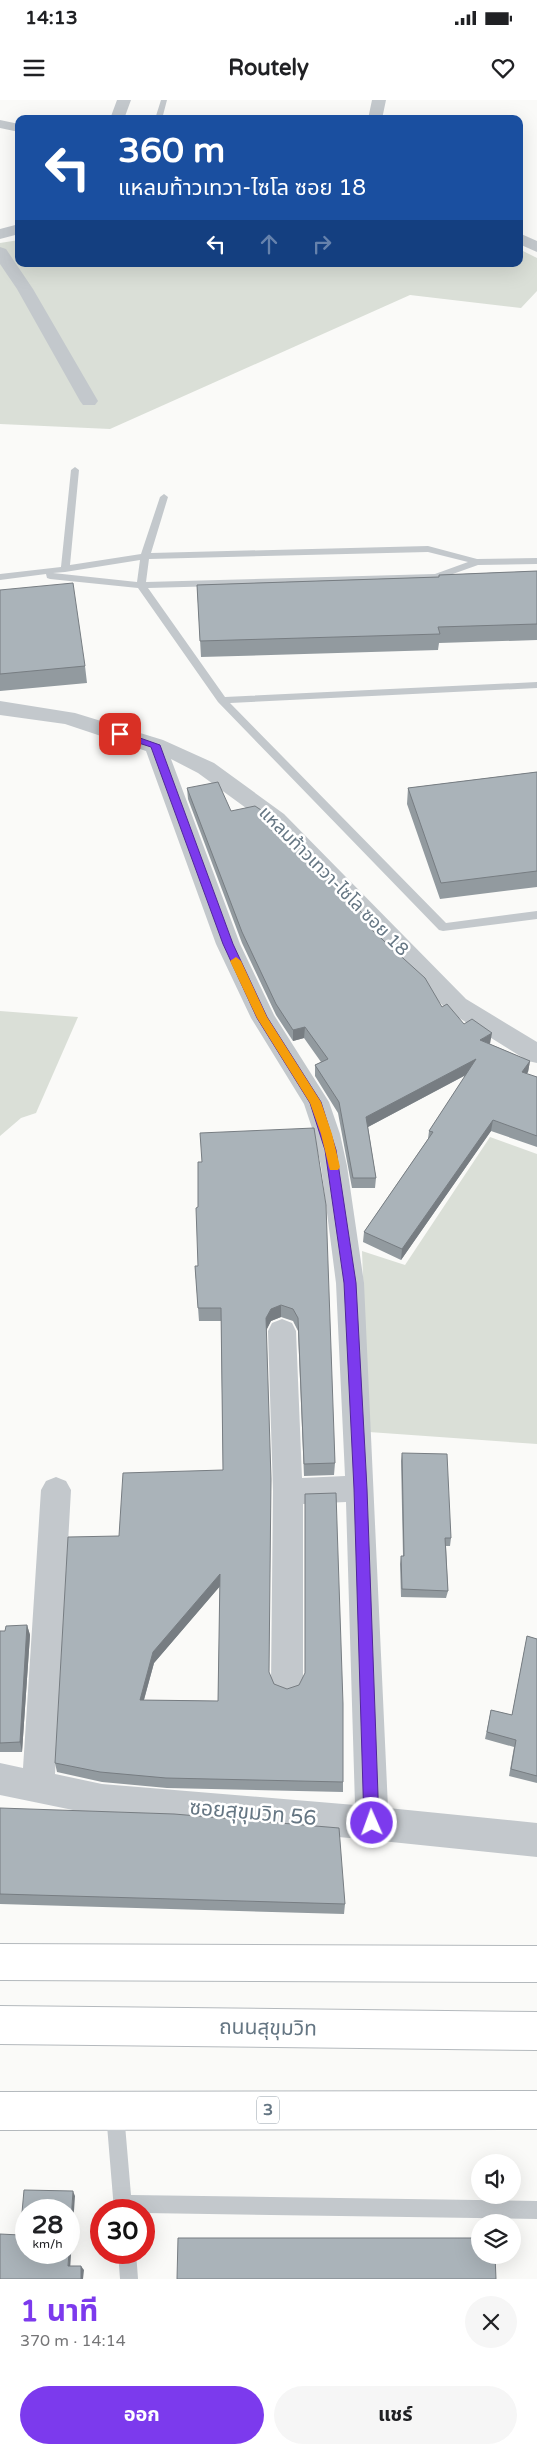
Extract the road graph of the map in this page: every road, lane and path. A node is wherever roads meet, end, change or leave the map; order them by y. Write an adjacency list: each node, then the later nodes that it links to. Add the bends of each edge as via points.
1 (124, 100): 4 (street)
2 (164, 100): 5 (lane)
3 (379, 100): 6 (street)
4 (118, 115)
5 (159, 115)
6 (376, 115)
7 (0, 124): 8 (street)
8 (15, 127)
9 (15, 230): 10 (street)
10 (0, 234)
11 (523, 240): 12 (street)
12 (537, 247)
13 (0, 252): 14 (street)
14 (89, 401)
15 (75, 470): 20 (lane)
16 (164, 497): 17 (lane)
17 (145, 556): 19 (lane, via 428,549); 20 (lane); 23 (lane)
18 (537, 561): 19 (lane)
19 (477, 562): 23 (lane, via 436,577)
20 (66, 569): 21 (lane)
21 (32, 574): 22 (lane); 23 (lane)
22 (0, 577)
23 (141, 586): 25 (lane)
24 (537, 685): 25 (lane)
25 (222, 700): 28 (lane, via 443,928)
26 (0, 708): 27 (street, แหลมท้าวเทวา-ไซโล ซอย 18, via 68,718)
27 (155, 745): 29 (street, แหลมท้าวเทวา-ไซโล ซอย 18, via 206,768 276,819 457,1005); 31 (street, via 228,944 263,1018 316,1102 327,1134 350,1283)
28 (537, 915)
29 (537, 1054)
30 (282, 1331): 33 (street)
31 (360, 1489): 33 (street); 37 (street)
32 (56, 1490): 36 (street)
33 (288, 1491): 34 (street)
34 (287, 1684)
35 (0, 1779): 36 (street, ซอยสุขุมวิท 56)
36 (38, 1788): 37 (street, ซอยสุขุมวิท 56, via 102,1800)
37 (372, 1823): 38 (street, ซอยสุขุมวิท 56)
38 (537, 1840)
39 (0, 1962): 40 (highway)
40 (537, 1964)
41 (0, 2025): 42 (highway, ถนนสุขุมวิท)
42 (537, 2031)
43 (114, 2110): 44 (highway, 3); 45 (highway, 3); 46 (lane)
44 (537, 2110)
45 (0, 2111)
46 (122, 2199)
47 (155, 2207): 48 (lane)
48 (537, 2210)
49 (128, 2264): 50 (lane)
50 (129, 2279)

